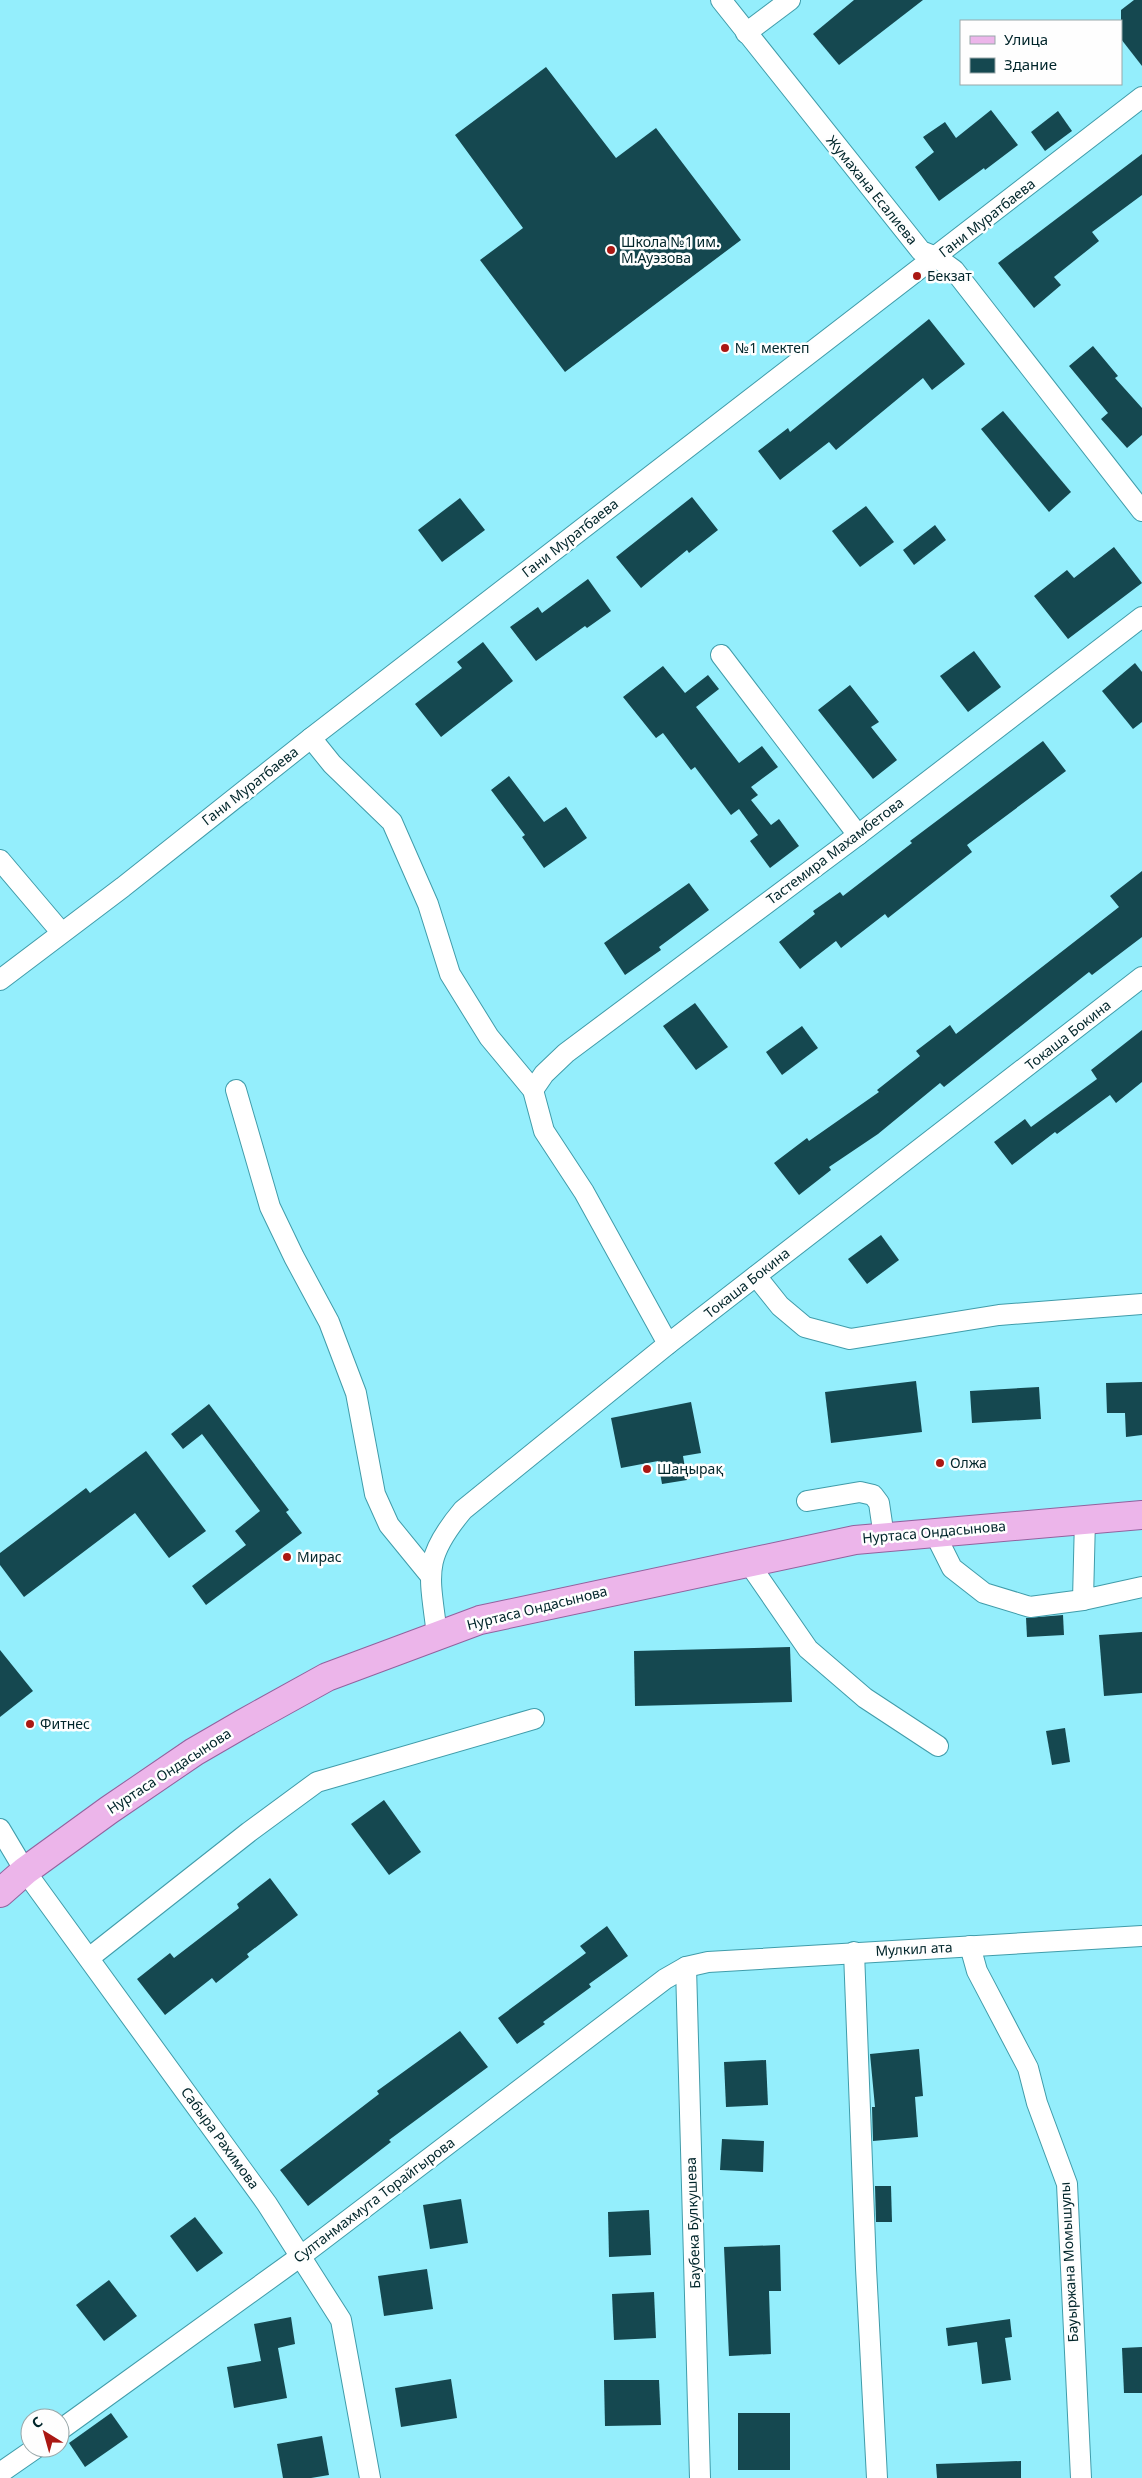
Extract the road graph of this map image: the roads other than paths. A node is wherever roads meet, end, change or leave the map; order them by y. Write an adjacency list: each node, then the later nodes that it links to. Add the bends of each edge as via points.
1 (721, 0): 3 (street, Жумахана Есалиева)
2 (790, 0): 3 (street)
3 (746, 34): 5 (street, Жумахана Есалиева, via 921,251)
4 (1142, 97): 5 (street, Гани Муратбаева)
5 (936, 257): 6 (street, Жумахана Есалиева, via 954,270); 9 (street, Гани Муратбаева)
6 (1142, 511)
7 (1142, 617): 10 (street, Тастемира Махамбетова)
8 (721, 654): 10 (street)
9 (311, 738): 12 (street, Гани Муратбаева); 16 (street, via 332,764 392,822 428,904 450,974 489,1037)
10 (858, 835): 16 (street, Тастемира Махамбетова, via 566,1053)
11 (0, 860): 12 (street)
12 (61, 932): 14 (street, Гани Муратбаева)
13 (1142, 977): 17 (street, Токаша Бокина)
14 (0, 980)
15 (236, 1090): 26 (street, via 270,1206 329,1322 356,1393 375,1494 389,1525)
16 (533, 1090): 19 (street, via 544,1131 584,1192)
17 (756, 1276): 18 (street, via 780,1306 805,1327 850,1339 999,1315); 19 (street, Токаша Бокина)
18 (1142, 1304)
19 (668, 1344): 26 (street, Токаша Бокина, via 463,1510 445,1532 434,1553)
20 (806, 1500): 24 (street, via 860,1492 874,1495)
21 (1142, 1515): 22 (main road, Нуртаса Ондасынова)
22 (1085, 1519): 23 (main road, Нуртаса Ондасынова); 28 (street)
23 (934, 1532): 24 (main road, Нуртаса Ондасынова); 28 (street, via 952,1568 984,1593 1030,1607)
24 (884, 1537): 25 (main road, Нуртаса Ондасынова)
25 (748, 1562): 29 (main road, Нуртаса Ондасынова, via 480,1620); 31 (street, via 808,1649 865,1698)
26 (430, 1574): 29 (street, Токаша Бокина)
27 (1142, 1587): 28 (street)
28 (1083, 1600)
29 (437, 1636): 33 (main road, Нуртаса Ондасынова, via 327,1677 235,1728 186,1757)
30 (534, 1719): 38 (street, via 317,1782)
31 (938, 1746)
32 (0, 1829): 33 (street, Сабыра Рахимова)
33 (25, 1871): 34 (main road, Нуртаса Ондасынова); 38 (street, Сабыра Рахимова)
34 (0, 1893)
35 (1142, 1936): 36 (street, Мулкил ата)
36 (970, 1946): 37 (street, Мулкил ата); 47 (street, Бауыржана Момышулы, via 977,1972 1028,2068 1037,2103 1067,2184)
37 (854, 1952): 39 (street, Мулкил ата, via 708,1962); 46 (street)
38 (89, 1958): 40 (street, Сабыра Рахимова, via 268,2204)
39 (686, 1967): 40 (street, Султанмахмута Торайгырова, via 665,1979); 45 (street, Баубека Булкушева)
40 (301, 2256): 41 (street, Султанмахмута Торайгырова); 44 (street, Сабыра Рахимова, via 341,2320)
41 (70, 2423)
42 (24, 2458): 43 (street)
43 (7, 2473)
44 (370, 2478)
45 (700, 2478)
46 (877, 2478)
47 (1081, 2478)

